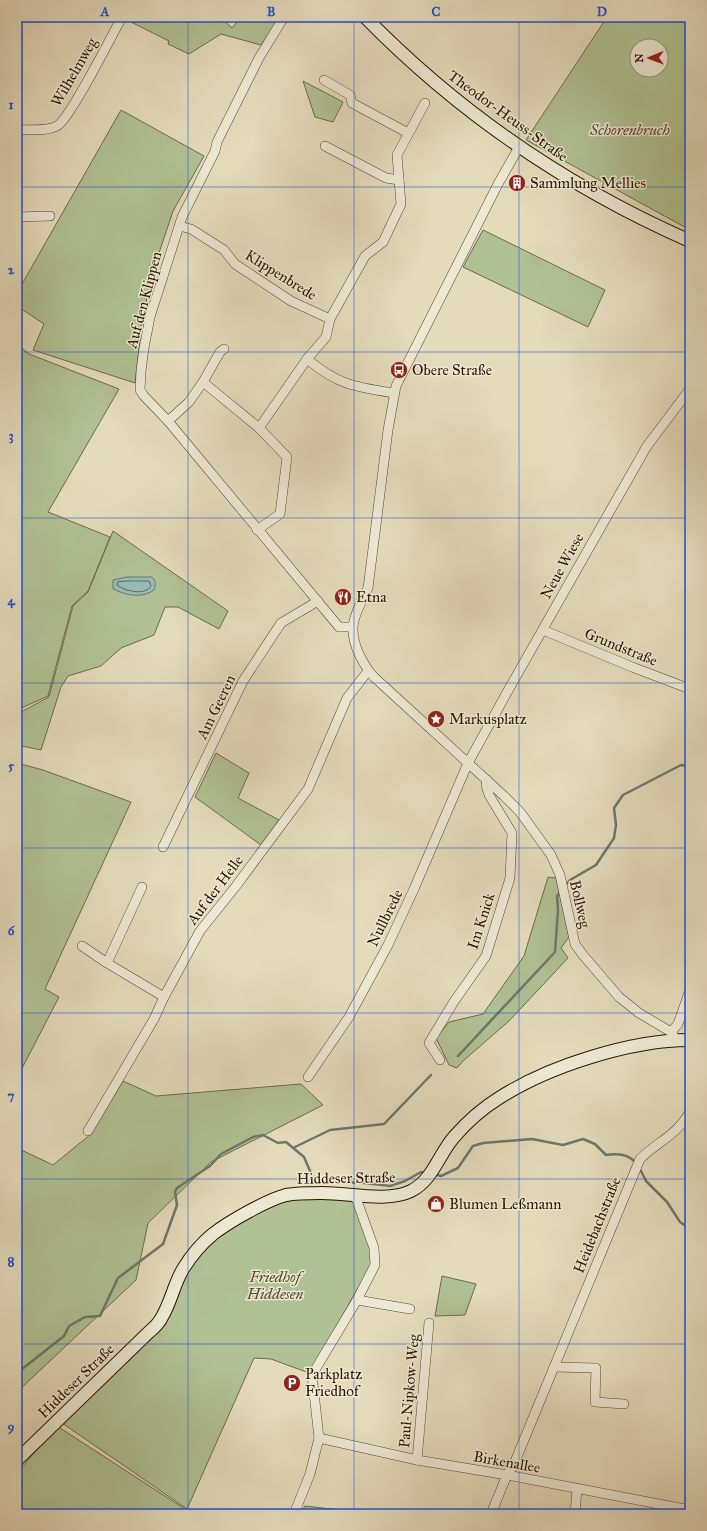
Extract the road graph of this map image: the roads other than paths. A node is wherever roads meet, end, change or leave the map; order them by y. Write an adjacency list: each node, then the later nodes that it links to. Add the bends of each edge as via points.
1 (122, 17): 6 (street, Wilhelmweg, via 62,122 47,129)
2 (284, 17): 13 (street, Auf den Klippen, via 236,103)
3 (365, 17): 9 (main road, Theodor-Heuss-Straße, via 435,82)
4 (324, 80): 7 (street, via 350,95 352,103)
5 (425, 103): 7 (street)
6 (17, 130)
7 (408, 133): 10 (street, via 398,155)
8 (325, 146): 10 (street, via 386,178)
9 (519, 147): 14 (main road, Theodor-Heuss-Straße, via 607,201); 20 (street, via 510,160)
10 (399, 180): 15 (street, via 401,204 382,242 365,256)
11 (50, 216): 12 (street)
12 (17, 217)
13 (179, 226): 15 (street, Klippenbrede, via 191,229 224,250 235,264 291,301); 21 (street, Auf den Klippen, via 150,318 141,371 140,390)
14 (690, 241)
15 (330, 319): 17 (street, via 326,337)
16 (224, 349): 18 (street)
17 (307, 359): 20 (street, via 323,373 339,381 357,387); 22 (street)
18 (203, 382): 21 (street, via 189,402); 22 (street)
19 (690, 389): 26 (street, Neue Wiese, via 647,446)
20 (394, 393): 25 (street, via 368,588)
21 (168, 421): 23 (street, Auf den Klippen)
22 (258, 428): 23 (street, via 287,457 280,514)
23 (257, 530): 24 (street, Auf den Klippen)
24 (318, 601): 25 (street, Auf den Klippen, via 339,627); 31 (street, Am Geeren, via 281,623 244,681)
25 (352, 627): 27 (street, via 354,644)
26 (543, 630): 28 (street, Grundstraße); 29 (street, Neue Wiese)
27 (368, 671): 29 (street); 36 (street, Auf der Helle, via 347,698 308,789 200,932)
28 (690, 689)
29 (468, 763): 30 (street, Bollweg); 40 (street, Nullbrede, via 391,940 349,1017)
30 (487, 780): 37 (street, Bollweg, via 520,812 551,856 560,875 575,944 583,955 619,997); 39 (street, Im Knick, via 489,795 512,833 510,878 486,956 429,1043)
31 (163, 847)
32 (142, 887): 34 (street)
33 (82, 946): 34 (street)
34 (107, 963): 36 (street)
35 (690, 990): 37 (street)
36 (164, 997): 42 (street, Auf der Helle, via 154,1019)
37 (674, 1036): 38 (main road, Hiddeser Straße); 43 (main road, Hiddeser Straße, via 608,1052 544,1075 484,1108 453,1138 419,1186 395,1196)
38 (690, 1040)
39 (440, 1060)
40 (308, 1077)
41 (690, 1111): 47 (street, Heidebachstraße, via 681,1126 650,1148 640,1159)
42 (88, 1131)
43 (355, 1195): 44 (street, via 374,1248 375,1265); 50 (main road, Hiddeser Straße, via 321,1192 286,1196 252,1210 213,1234 182,1271 162,1319)
44 (357, 1300): 45 (street); 49 (street, via 312,1375)
45 (410, 1308)
46 (429, 1323): 51 (street, Paul-Nipkow-Weg)
47 (554, 1367): 48 (street, via 596,1368 595,1402); 52 (street, Heidebachstraße)
48 (624, 1404)
49 (320, 1438): 51 (street, Birkenallee); 55 (street, via 310,1474)
50 (17, 1460)
51 (417, 1460): 52 (street, Birkenallee)
52 (507, 1476): 53 (street, Birkenallee); 56 (street, Heidebachstraße)
53 (576, 1490): 54 (street, Birkenallee); 57 (street)
54 (690, 1510)
55 (294, 1514)
56 (491, 1514)
57 (575, 1514)

